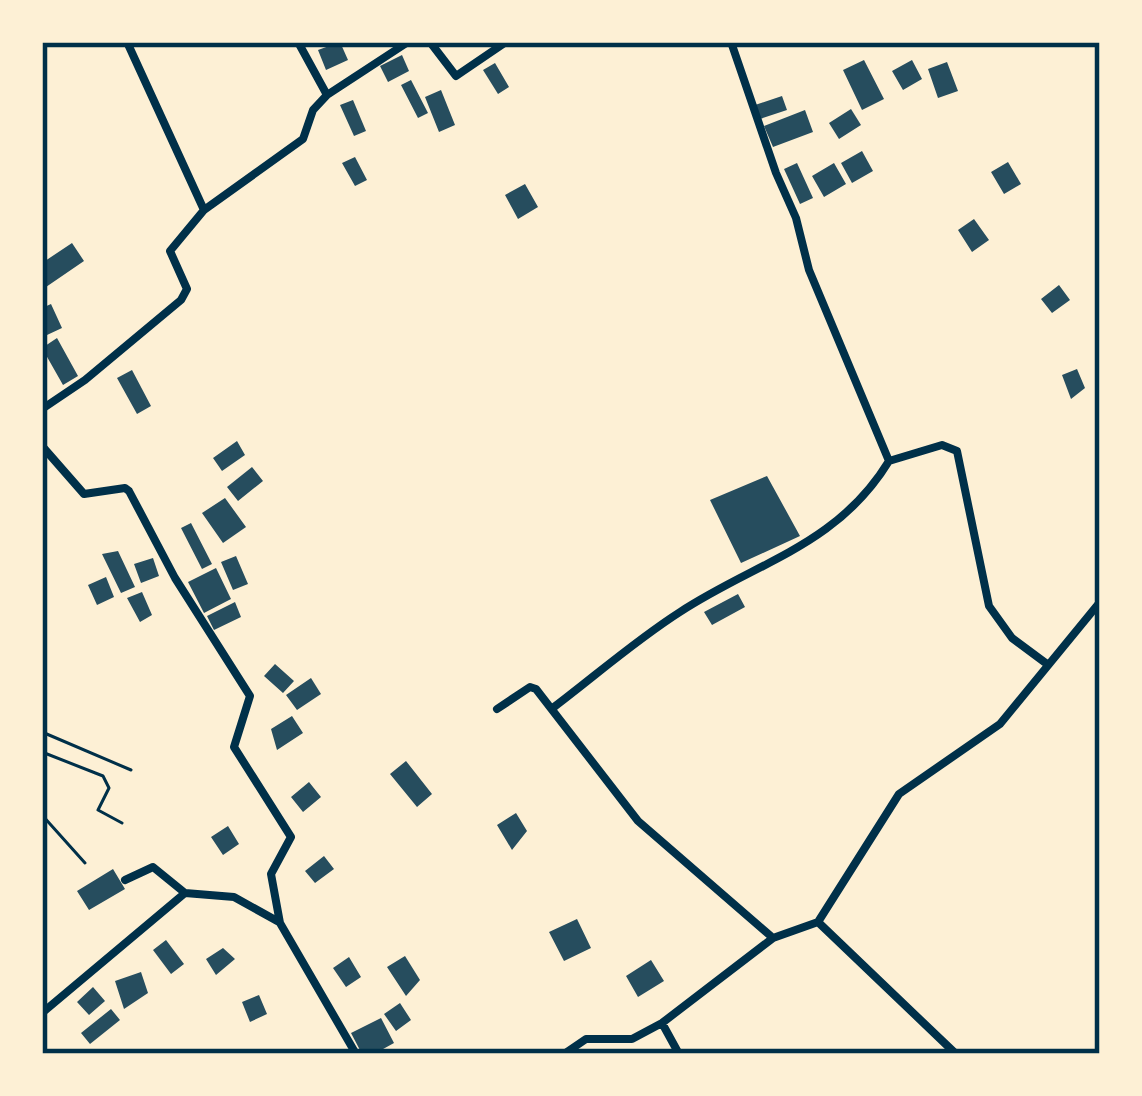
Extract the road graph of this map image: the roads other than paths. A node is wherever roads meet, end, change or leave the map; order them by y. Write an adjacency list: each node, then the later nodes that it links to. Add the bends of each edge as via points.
1 (128, 42): 8 (street)
2 (298, 42): 7 (street)
3 (408, 42): 7 (street)
4 (430, 42): 5 (street, via 456,76)
5 (506, 42)
6 (731, 42): 11 (street, via 809,270)
7 (327, 95): 8 (street, via 303,139)
8 (204, 210): 9 (street, via 170,250 187,289 181,300)
9 (42, 409)
10 (42, 446): 19 (street, via 84,494 129,491 250,696 235,747 291,837 271,874)
11 (889, 461): 13 (street, via 942,445 957,452 989,606 1012,638); 14 (street, via 867,497 814,538 680,612)
12 (1100, 602): 13 (street)
13 (1047, 664): 18 (street, via 1000,724 899,794)
14 (554, 707): 15 (street, via 530,687); 20 (street, via 638,821)
15 (497, 709)
16 (125, 880): 17 (street, via 152,867)
17 (185, 893): 19 (street, via 233,897); 21 (street)
18 (818, 922): 20 (street); 26 (street)
19 (280, 923): 23 (street)
20 (773, 938): 22 (street)
21 (42, 1013)
22 (662, 1023): 24 (street, via 628,1041 586,1039); 25 (street)
23 (356, 1054)
24 (564, 1054)
25 (679, 1054)
26 (956, 1054)

